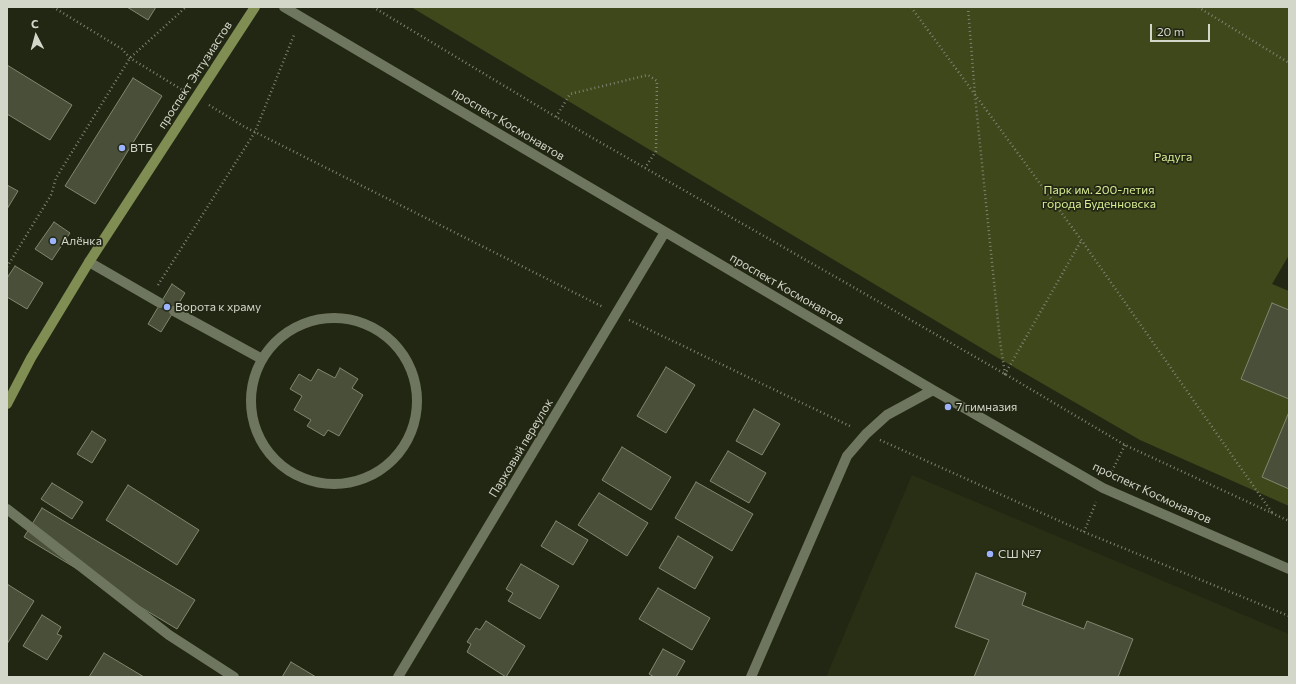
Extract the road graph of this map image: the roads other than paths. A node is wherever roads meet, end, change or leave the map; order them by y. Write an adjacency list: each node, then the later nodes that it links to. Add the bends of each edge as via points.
1 (254, 7): 4 (main road, проспект Энтузиастов)
2 (284, 7): 3 (street, проспект Космонавтов)
3 (665, 232): 8 (street, проспект Космонавтов); 13 (street, Парковый переулок)
4 (89, 262): 5 (street); 9 (main road, проспект Энтузиастов, via 31,358)
5 (160, 302)
6 (174, 311): 7 (street)
7 (262, 359): 7 (street, via 281,338 308,324 334,318 364,322 383,331 398,346 408,363 415,385 417,406 413,428 402,448 388,463 369,477 349,483 327,485 303,480 283,468 267,451 254,428 251,400 255,377)
8 (933, 390): 11 (street, проспект Космонавтов, via 1103,488); 14 (street, via 887,415 847,456)
9 (7, 404)
10 (7, 509): 12 (street, via 169,635)
11 (1289, 569)
12 (234, 677)
13 (398, 677)
14 (751, 677)

